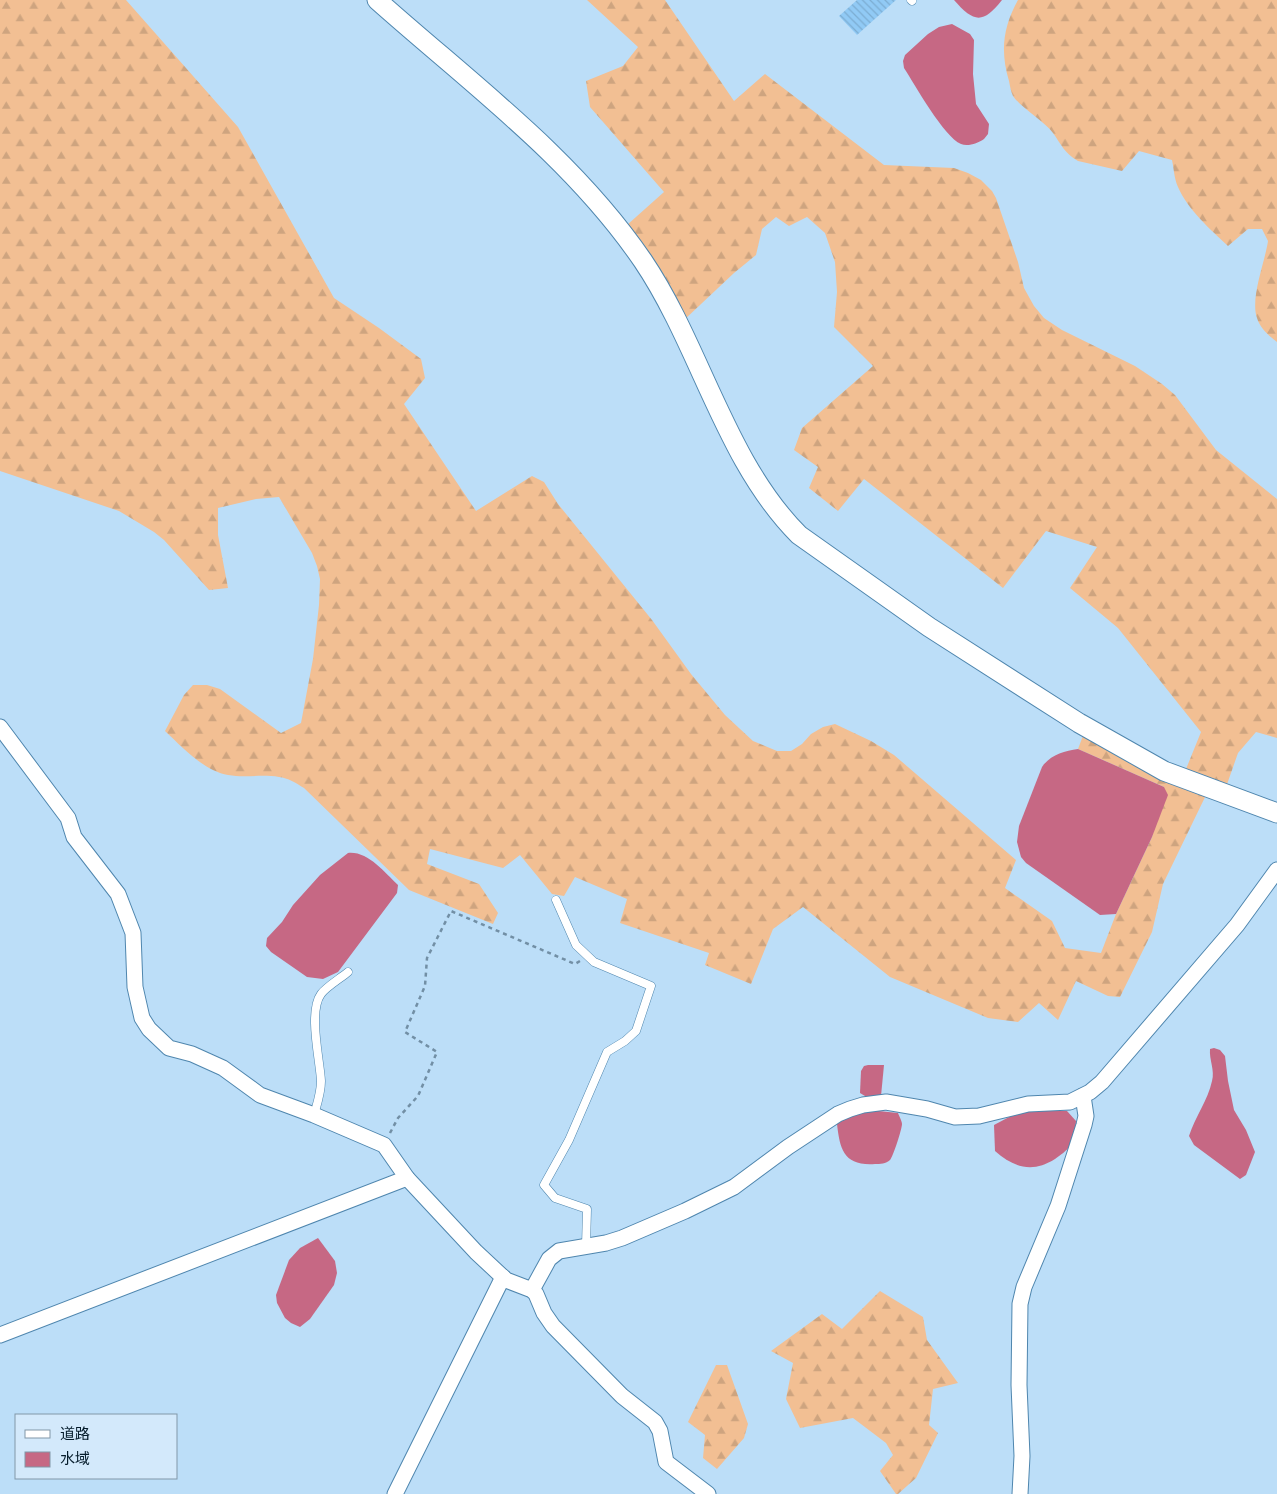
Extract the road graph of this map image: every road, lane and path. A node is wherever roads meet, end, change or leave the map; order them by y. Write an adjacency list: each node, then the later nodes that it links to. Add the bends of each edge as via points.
1 (378, 0): 3 (street, via 524,126 578,181 622,233 676,317 729,429 767,497 799,535 928,627 1079,723 1164,771)
2 (0, 727): 9 (street, via 68,818 74,838 118,894 133,933 135,987 142,1018 149,1029 169,1048 223,1068 260,1095)
3 (1277, 813)
4 (1277, 870): 8 (street, via 1237,925 1102,1082)
5 (556, 900): 6 (lane, via 576,945)
6 (588, 956): 10 (path, via 575,964 452,911 427,958 425,986 405,1032 437,1052 418,1096 398,1118); 12 (lane, via 594,962 652,986 636,1031 606,1052 569,1140 544,1185 555,1198 586,1209)
7 (348, 972): 9 (lane, via 321,994 317,1005 315,1028 321,1082)
8 (1083, 1096): 12 (street, via 1070,1102 1028,1104 967,1117 886,1102 863,1105 838,1114 734,1187 638,1232); 18 (street, via 1084,1125 1058,1206 1020,1304)
9 (314, 1115): 10 (street)
10 (384, 1145): 11 (street)
11 (406, 1178): 13 (street); 15 (street)
12 (586, 1246): 14 (street, via 566,1248 553,1254)
13 (503, 1277): 14 (street); 16 (street)
14 (532, 1290): 17 (street, via 553,1326 622,1396 655,1422 666,1462)
15 (0, 1335)
16 (395, 1494)
17 (708, 1494)
18 (1020, 1494)

